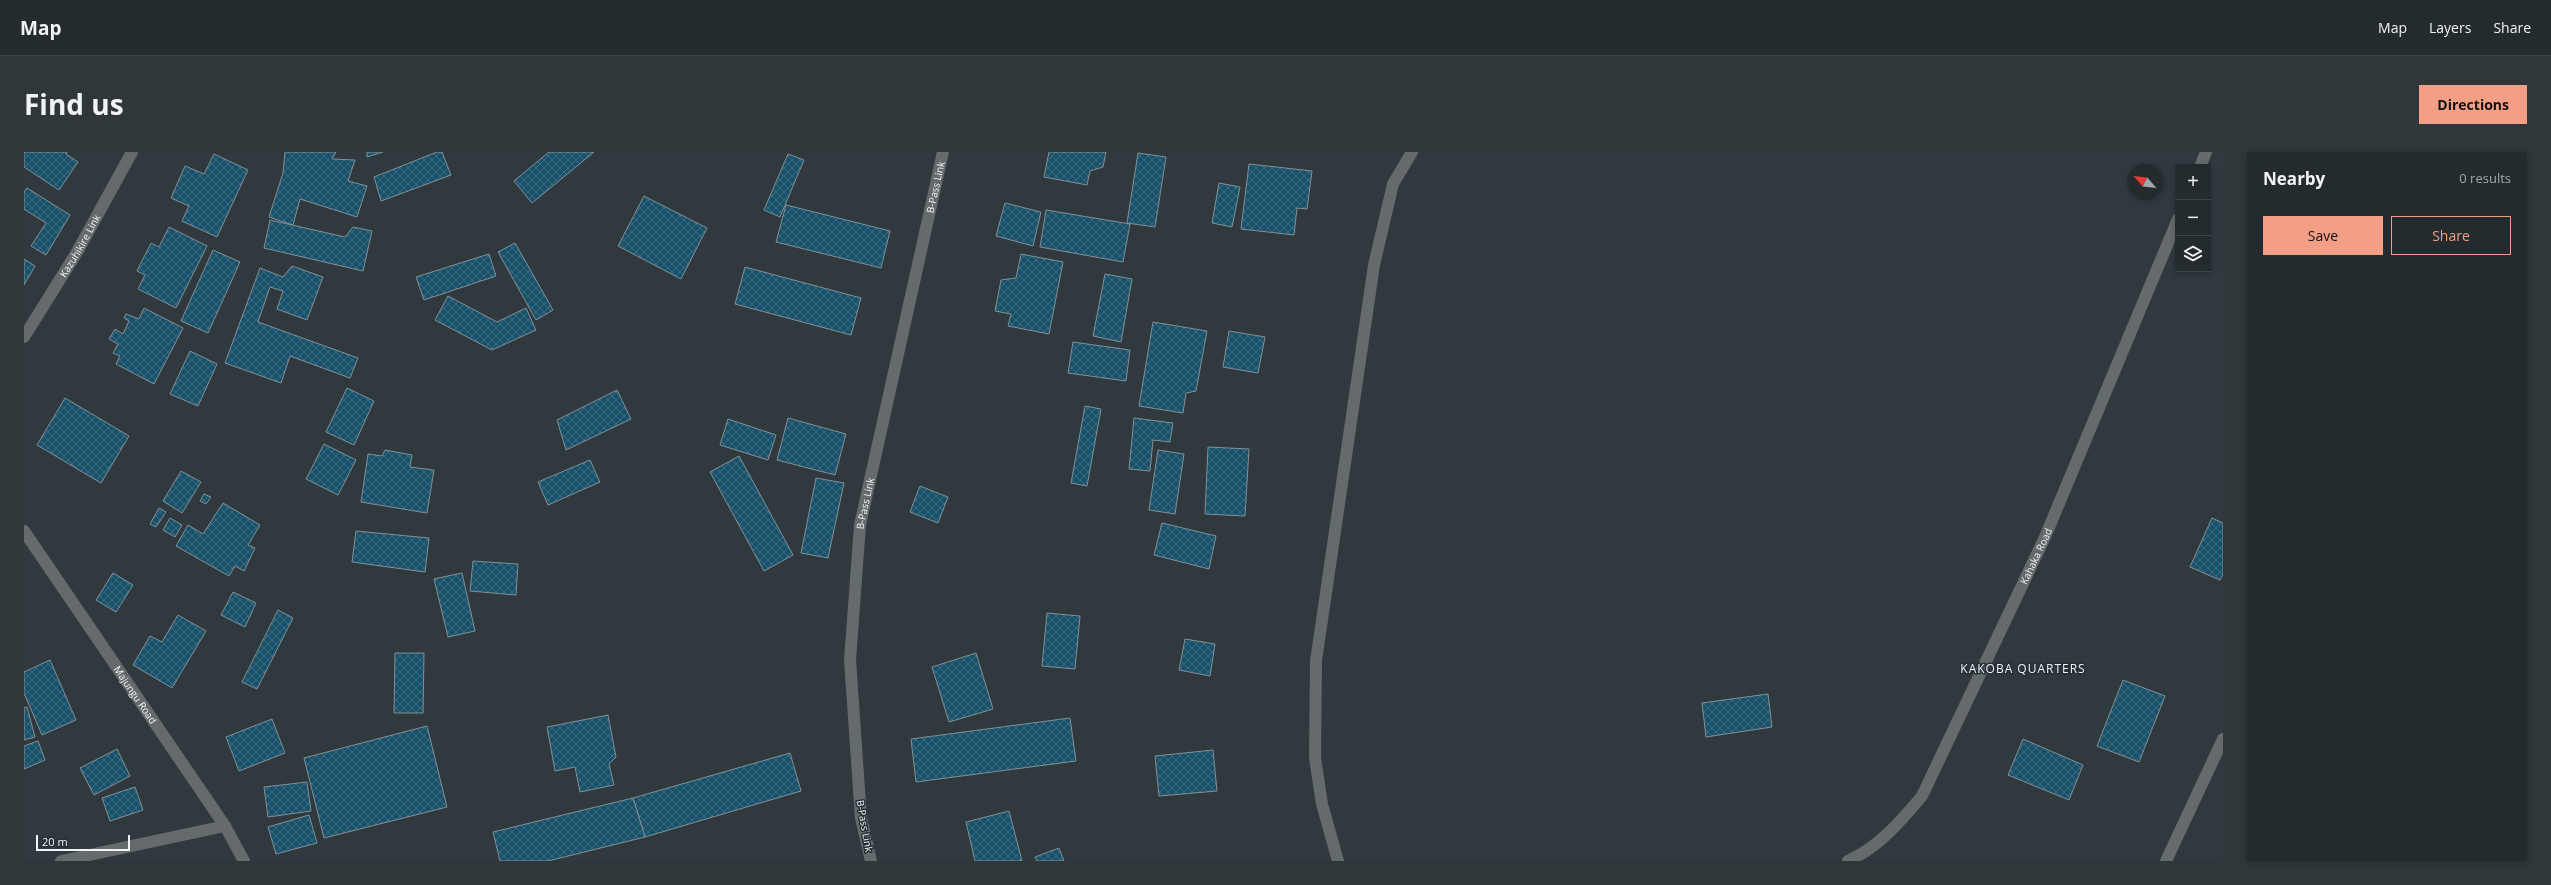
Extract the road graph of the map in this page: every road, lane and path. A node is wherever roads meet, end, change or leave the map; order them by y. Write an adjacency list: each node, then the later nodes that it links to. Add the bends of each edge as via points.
1 (132, 152): 7 (street, Kazuhikire Link, via 76,252)
2 (943, 152): 13 (street, B-Pass Link, via 860,525 850,660 861,818)
3 (1412, 152): 14 (street, via 1393,184 1374,265 1316,661 1314,758 1322,804)
4 (2206, 152): 5 (street)
5 (2201, 164)
6 (2175, 226): 15 (street, Kahaka Road, via 2045,537 1922,796 1897,826 1863,854)
7 (24, 337)
8 (24, 531): 10 (street, Majungu Road)
9 (2223, 739): 16 (street)
10 (225, 826): 11 (street); 12 (street, Majungu Road)
11 (61, 861)
12 (244, 861)
13 (871, 861)
14 (1338, 861)
15 (1848, 861)
16 (2166, 861)

